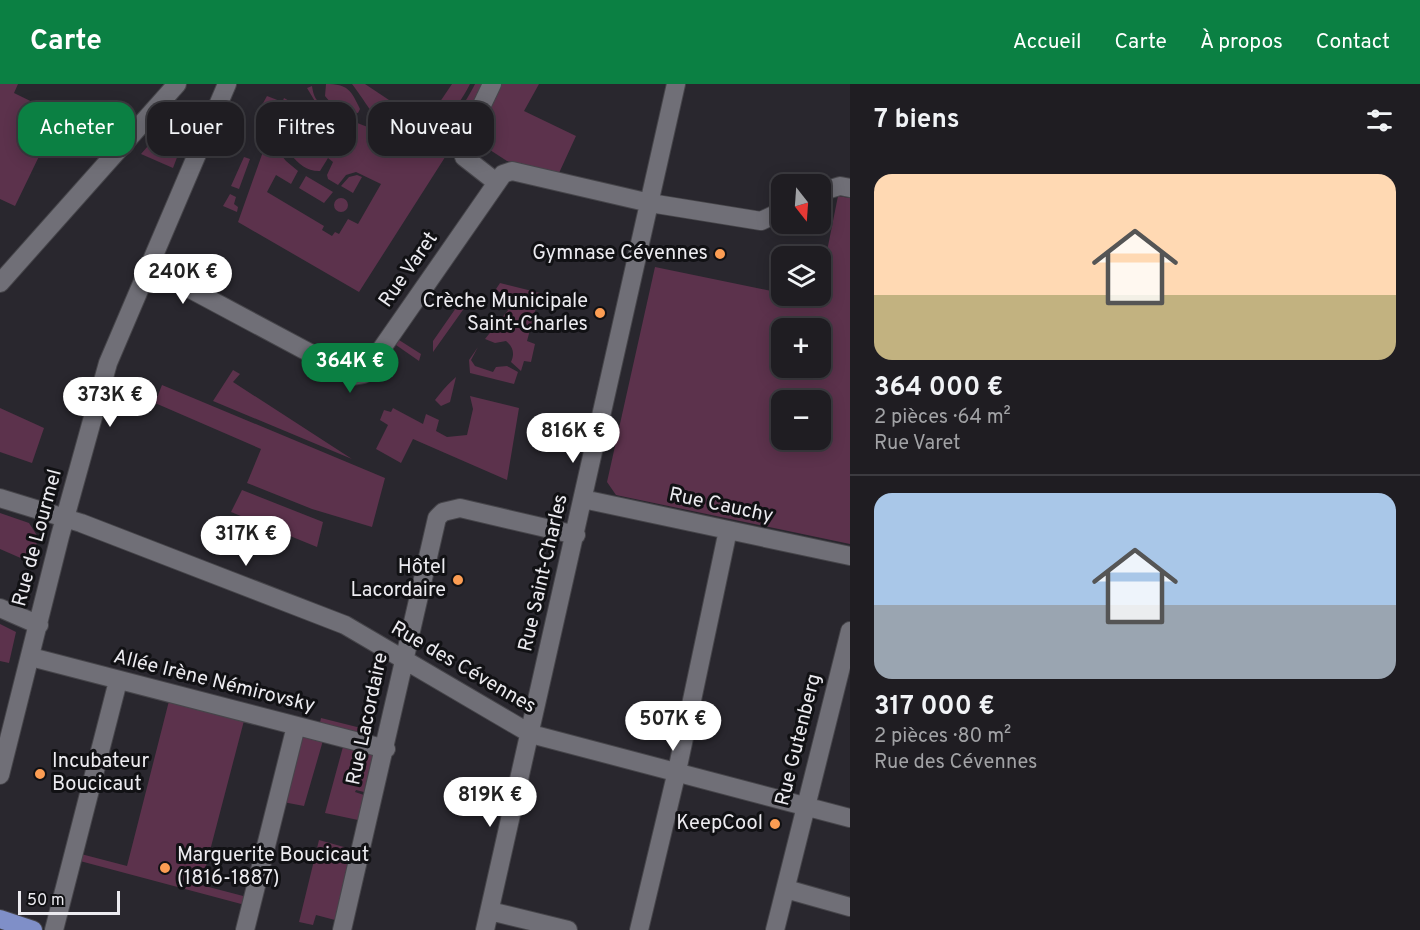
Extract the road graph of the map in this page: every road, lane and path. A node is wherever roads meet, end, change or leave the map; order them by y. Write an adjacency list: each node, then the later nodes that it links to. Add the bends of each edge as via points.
1 (177, 84): 11 (street)
2 (227, 84): 10 (street, Rue de Lourmel)
3 (492, 84): 5 (street, via 462,147 464,157)
4 (676, 84): 8 (street, Rue Saint-Charles)
5 (496, 182): 8 (street, via 512,171); 10 (street, Rue Varet, via 386,344 359,376)
6 (850, 188): 7 (street)
7 (831, 189)
8 (650, 203): 9 (street, via 761,221); 13 (street, Rue Saint-Charles)
9 (771, 216)
10 (149, 267): 14 (street, Rue de Lourmel, via 108,363)
11 (0, 283)
12 (0, 498): 14 (street, Rue des Cévennes)
13 (583, 500): 15 (street, Rue Cauchy); 16 (street, Rue Saint-Charles)
14 (66, 518): 19 (street, Rue de Lourmel); 23 (street, Rue des Cévennes, via 345,625)
15 (728, 530): 17 (street, Rue Cauchy); 28 (street)
16 (576, 534): 23 (street, Rue Lacordaire, via 460,508 443,512 437,518); 26 (street, Rue Saint-Charles)
17 (850, 556)
18 (0, 608): 19 (street)
19 (39, 625): 22 (street, Rue de Lourmel)
20 (850, 631): 21 (street, Rue Gutenberg)
21 (847, 655): 30 (street, Rue Gutenberg)
22 (31, 657): 24 (street, Allée Irène Némirovsky); 29 (street, Rue de Lourmel)
23 (404, 660): 26 (street, Rue des Cévennes); 27 (street, Rue Lacordaire)
24 (118, 681): 25 (street, Allée Irène Némirovsky); 37 (street)
25 (296, 726): 27 (street, Allée Irène Némirovsky); 38 (street)
26 (531, 734): 28 (street, Rue des Cévennes); 34 (street, Rue Saint-Charles)
27 (386, 749): 39 (street, Rue Lacordaire)
28 (677, 771): 30 (street, Rue des Cévennes); 42 (street)
29 (0, 775)
30 (806, 806): 31 (street, Rue des Cévennes); 32 (street, Rue Gutenberg)
31 (850, 818)
32 (786, 889): 33 (street); 43 (street, Rue Gutenberg)
33 (850, 907)
34 (490, 911): 40 (street, Rue Saint-Charles); 41 (street)
35 (0, 919): 36 (main road)
36 (33, 930)
37 (54, 930)
38 (245, 930)
39 (342, 930)
40 (485, 930)
41 (568, 930)
42 (639, 930)
43 (775, 930)

